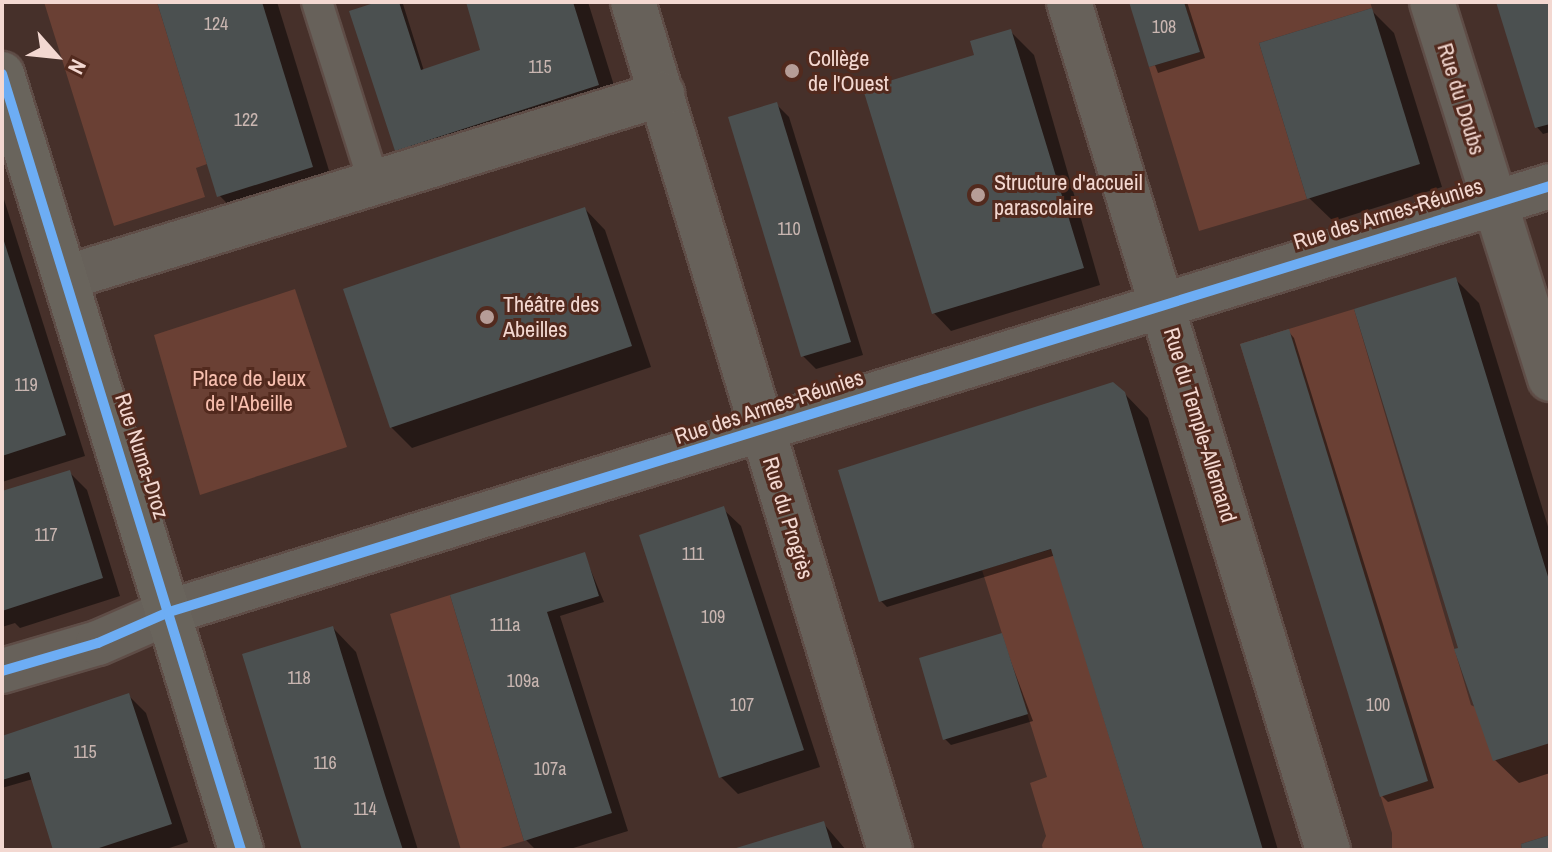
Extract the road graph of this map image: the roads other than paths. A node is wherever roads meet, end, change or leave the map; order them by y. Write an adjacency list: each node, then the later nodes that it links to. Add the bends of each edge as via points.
1 (317, 2): 7 (lane)
2 (633, 2): 6 (street, Rue du Progrès)
3 (1069, 2): 11 (street, Rue du Temple-Allemand)
4 (1432, 2): 9 (street, Rue du Doubs)
5 (2, 74): 10 (main road, Rue Numa-Droz)
6 (662, 94): 7 (street); 13 (street, Rue du Progrès)
7 (374, 183): 10 (street)
8 (1550, 186): 9 (street, Rue des Armes-Réunies)
9 (1492, 203): 11 (street, Rue des Armes-Réunies); 12 (street, Rue du Doubs)
10 (65, 278): 14 (main road, Rue Numa-Droz)
11 (1163, 304): 13 (street, Rue des Armes-Réunies); 18 (street, Rue du Temple-Allemand)
12 (1550, 379)
13 (762, 431): 14 (street, Rue des Armes-Réunies); 17 (street, Rue du Progrès)
14 (169, 612): 15 (street, Rue des Armes-Réunies, via 98,643); 16 (main road, Rue Numa-Droz, via 195,713)
15 (2, 671)
16 (241, 850)
17 (890, 850)
18 (1328, 850)

